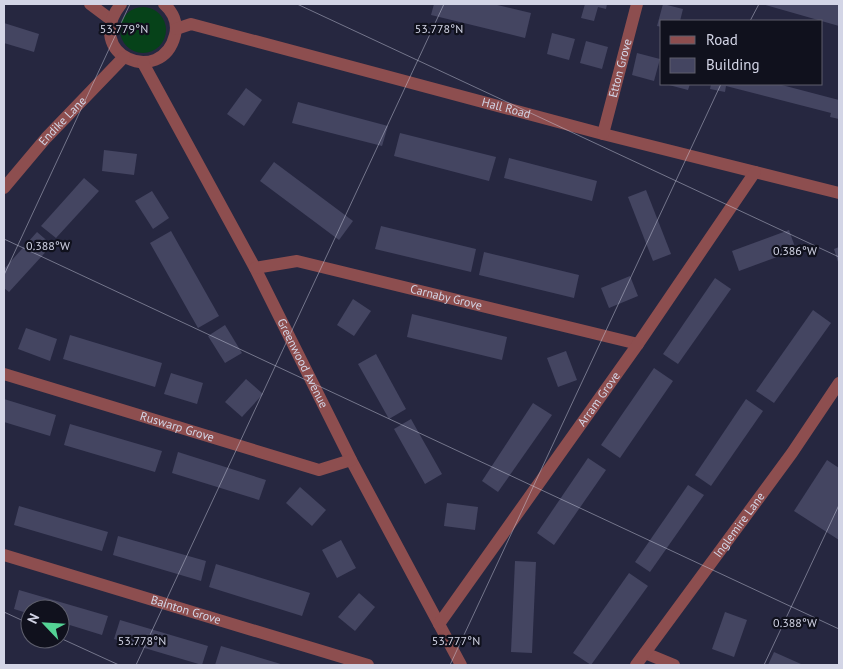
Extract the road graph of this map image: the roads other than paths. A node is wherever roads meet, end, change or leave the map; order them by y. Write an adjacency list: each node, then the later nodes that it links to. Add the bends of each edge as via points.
1 (90, 4): 5 (street)
2 (120, 4): 5 (street)
3 (164, 4): 6 (street, via 174,18)
4 (637, 4): 9 (street, Etton Grove)
5 (110, 19): 7 (street, via 109,34 114,47)
6 (176, 29): 8 (street, via 172,45 161,58); 9 (street, Hall Road, via 191,24)
7 (124, 57): 8 (street); 11 (street, Endike Lane, via 46,138)
8 (143, 63): 13 (street, Greenwood Avenue)
9 (603, 134): 10 (street, Hall Road)
10 (755, 172): 12 (street, Hall Road); 14 (street, Arram Grove)
11 (4, 188)
12 (839, 193)
13 (255, 268): 14 (street, Carnaby Grove, via 297,261); 17 (street, Greenwood Avenue)
14 (638, 344): 19 (street, Arram Grove)
15 (4, 374): 17 (street, Ruswarp Grove, via 319,470)
16 (839, 383): 20 (street, Inglemire Lane, via 792,453)
17 (351, 460): 19 (street, Greenwood Avenue)
18 (4, 555): 21 (street, Bainton Grove)
19 (439, 624): 22 (street, Greenwood Avenue)
20 (645, 653): 23 (street, Inglemire Lane); 24 (street)
21 (368, 665)
22 (461, 665)
23 (636, 665)
24 (674, 665)

